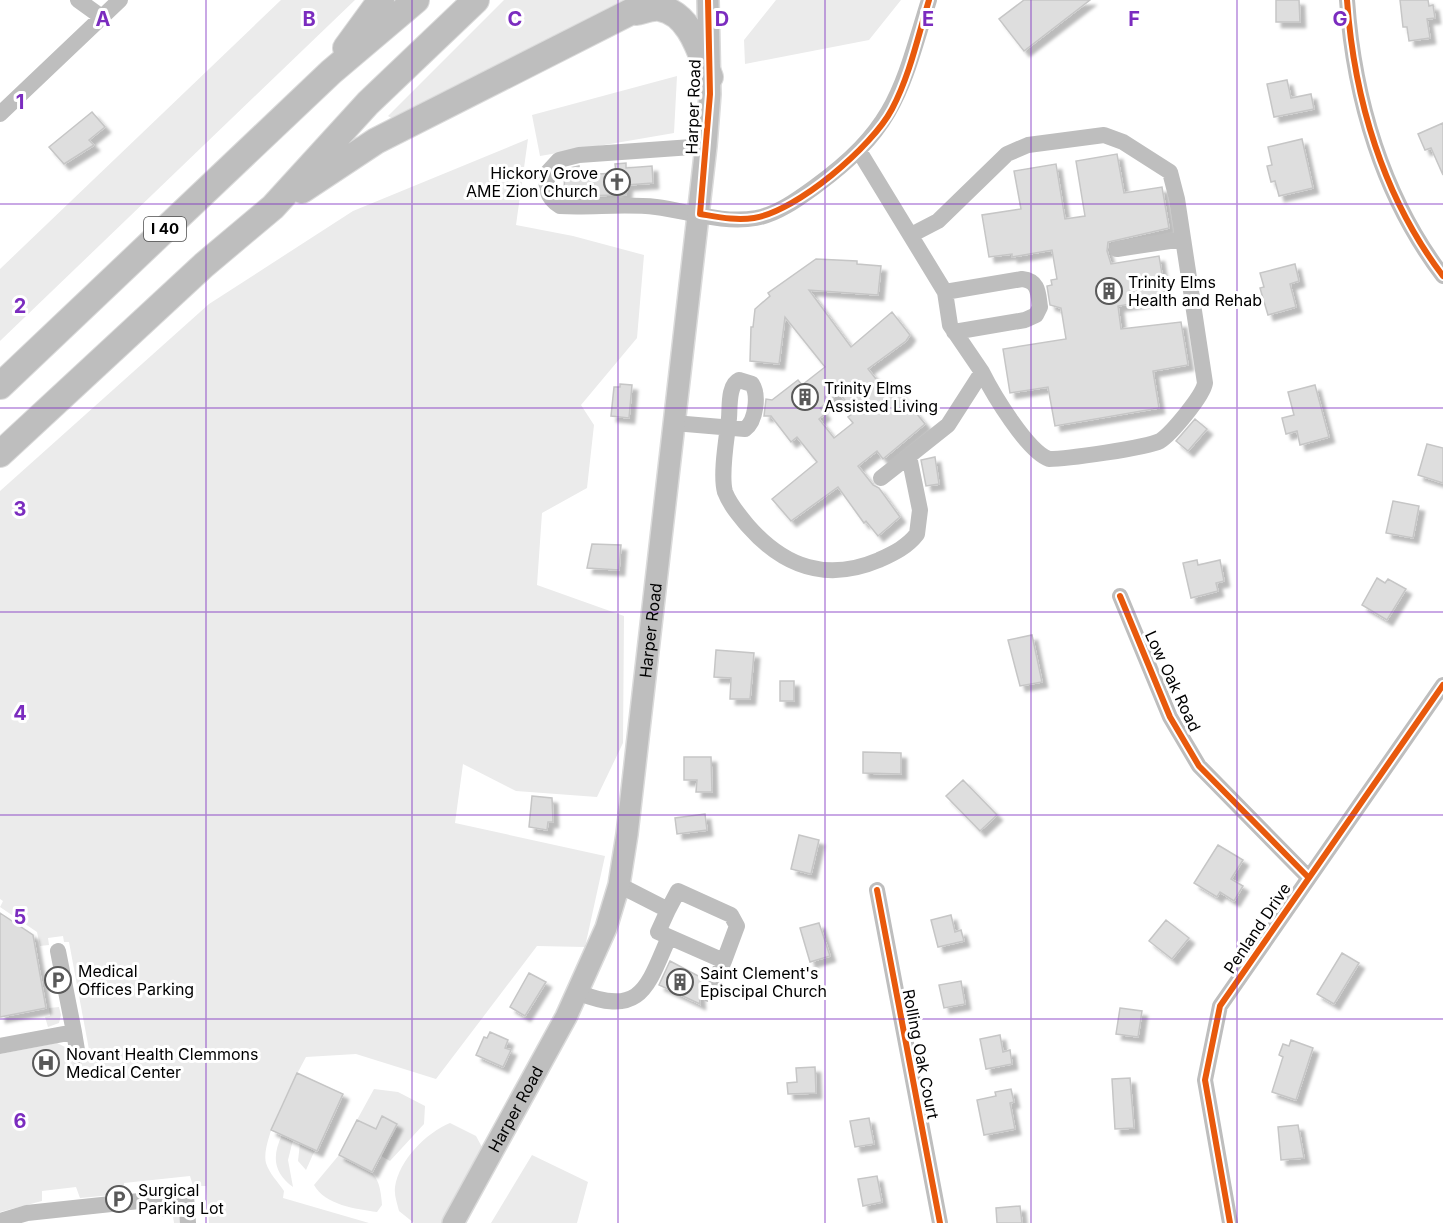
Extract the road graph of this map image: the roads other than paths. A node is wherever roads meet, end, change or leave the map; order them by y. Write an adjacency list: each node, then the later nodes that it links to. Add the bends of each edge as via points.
1 (78, 0): 10 (street)
2 (120, 0): 10 (street)
3 (381, 0): 11 (highway)
4 (416, 0): 11 (highway, I 40)
5 (476, 0): 16 (highway, via 368,102)
6 (708, 0): 12 (main road, Harper Road)
7 (929, 0): 15 (street, via 906,79 892,110)
8 (1347, 0): 21 (street, via 1350,39 1370,130 1408,225)
9 (643, 7): 12 (highway, via 673,13 684,23 698,45); 16 (highway, via 376,141)
10 (103, 18): 13 (street)
11 (331, 72): 25 (highway, I 40)
12 (710, 77): 14 (main road, Harper Road)
13 (0, 114)
14 (706, 146): 17 (main road, Harper Road); 17 (street, via 579,155 552,165 546,182 550,201 560,206 654,207)
15 (859, 151): 17 (street, via 801,196 769,214 736,219); 18 (street)
16 (273, 207): 27 (highway, via 204,265)
17 (700, 214): 26 (main road, Harper Road)
18 (911, 235): 19 (street, via 938,221 1007,154 1020,147 1094,134 1123,142 1161,164 1171,176); 22 (street)
19 (1183, 239): 20 (street); 24 (street, via 1205,377 1201,395 1165,437 1156,442 1049,459 1038,452 995,398)
20 (1117, 249)
21 (1443, 276)
22 (945, 292): 23 (street, via 948,320); 23 (street, via 1022,279 1036,286 1040,307 1031,318)
23 (954, 332): 24 (street)
24 (982, 372): 28 (street, via 948,425)
25 (0, 386)
26 (674, 423): 28 (street, via 728,429 724,489 733,508 772,549 797,564 817,570 863,566 912,540 919,529 920,510); 33 (main road, Harper Road)
27 (0, 454)
28 (909, 456): 29 (street)
29 (880, 478)
30 (1120, 596): 32 (street, Low Oak Road, via 1170,717 1199,766)
31 (1443, 685): 32 (street, Penland Drive)
32 (1308, 877): 48 (street, Penland Drive, via 1220,1006 1205,1080)
33 (619, 885): 35 (street); 39 (main road, Harper Road, via 606,928)
34 (877, 890): 47 (street, Rolling Oak Court)
35 (668, 910): 36 (street, via 658,932); 38 (street, via 678,891 732,915 737,926)
36 (669, 937): 38 (street); 39 (street, via 645,988 633,999 599,1000)
37 (58, 951): 41 (street)
38 (724, 961): 40 (street)
39 (577, 992): 46 (main road, Harper Road)
40 (709, 994)
41 (74, 1032): 42 (street); 43 (street)
42 (0, 1046)
43 (78, 1056)
44 (0, 1221): 45 (street, via 27,1213 186,1196)
45 (188, 1223)
46 (453, 1223)
47 (940, 1223)
48 (1230, 1223)

